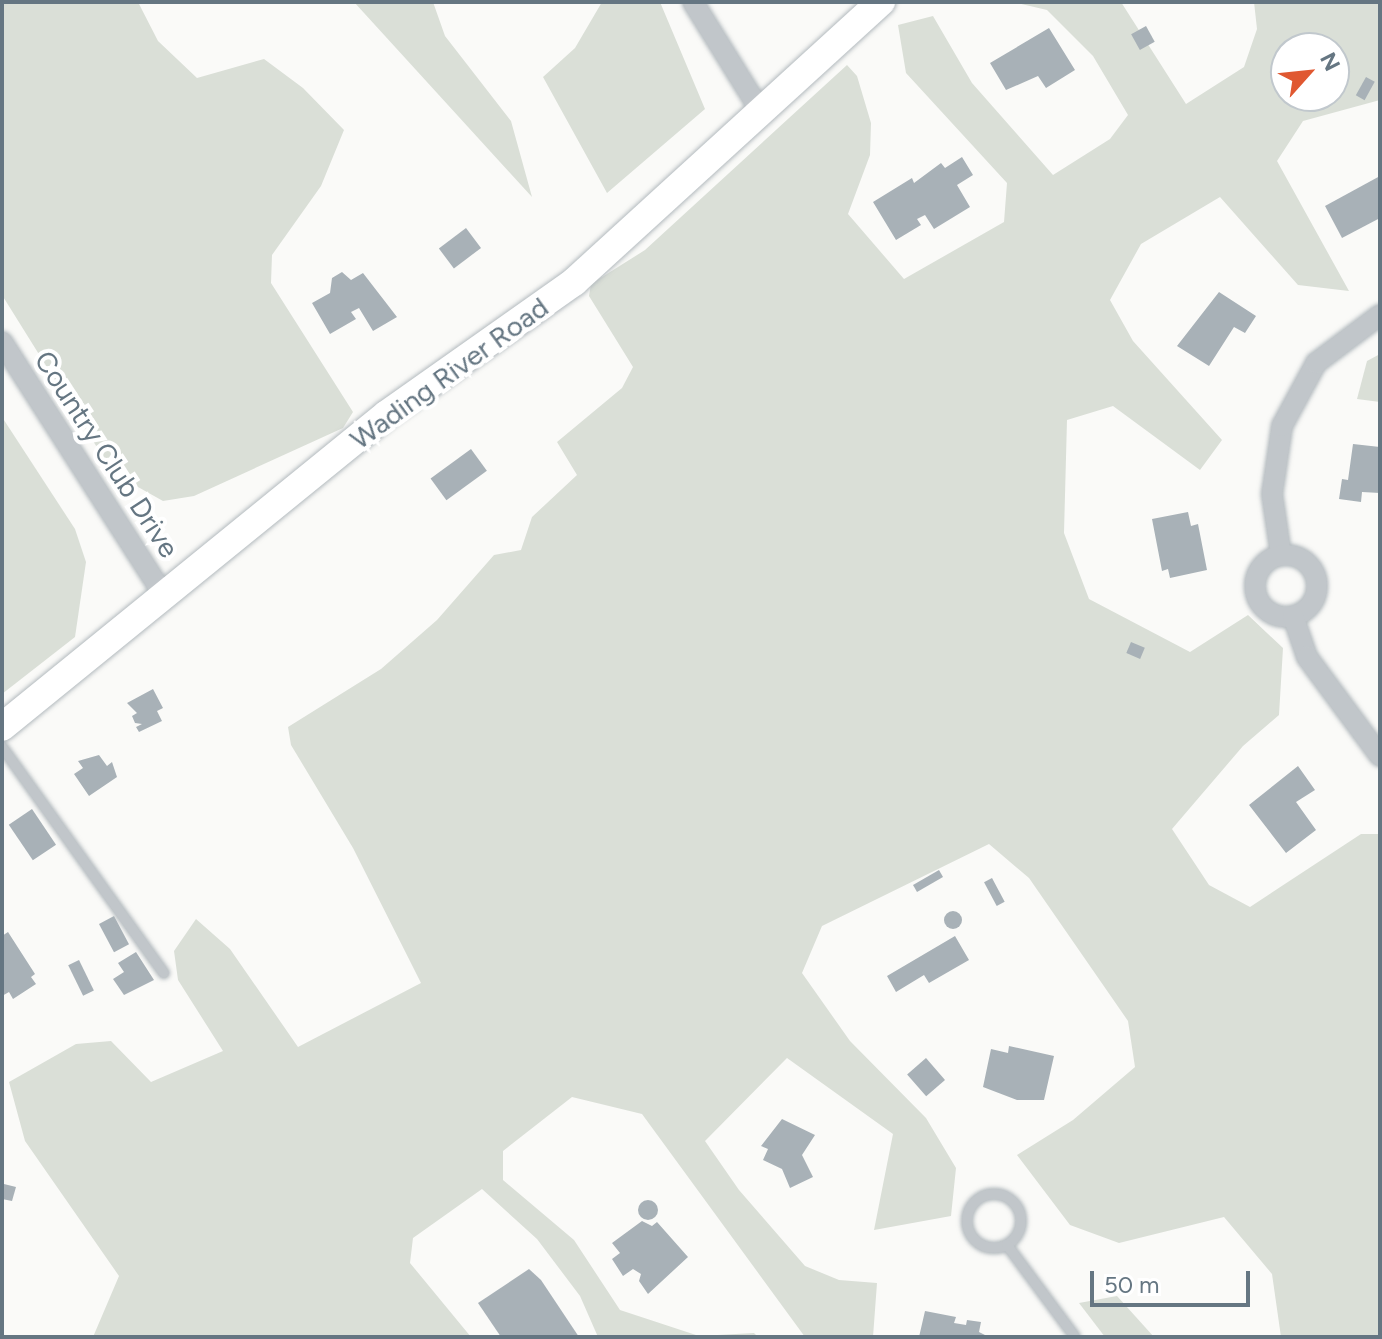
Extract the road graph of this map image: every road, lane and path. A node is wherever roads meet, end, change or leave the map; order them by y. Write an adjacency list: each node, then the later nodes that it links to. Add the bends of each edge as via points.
1 (693, 2): 3 (street)
2 (881, 2): 3 (main road, Wading River Road)
3 (760, 110): 7 (main road, Wading River Road, via 574,282 387,414)
4 (1380, 315): 6 (street, via 1316,363 1282,426 1272,494)
5 (2, 342): 7 (street, Country Club Drive)
6 (1281, 555): 8 (street, via 1308,565 1317,584 1312,603); 8 (street, via 1263,565 1255,594 1267,611)
7 (165, 597): 9 (main road, Wading River Road)
8 (1293, 616): 11 (street, via 1307,657)
9 (2, 727)
10 (2, 747): 12 (lane)
11 (1380, 756)
12 (164, 973)
13 (1007, 1245): 13 (lane, via 1019,1233 1018,1208 997,1194 980,1198 969,1212 968,1230 980,1245); 14 (lane)
14 (1075, 1337)

